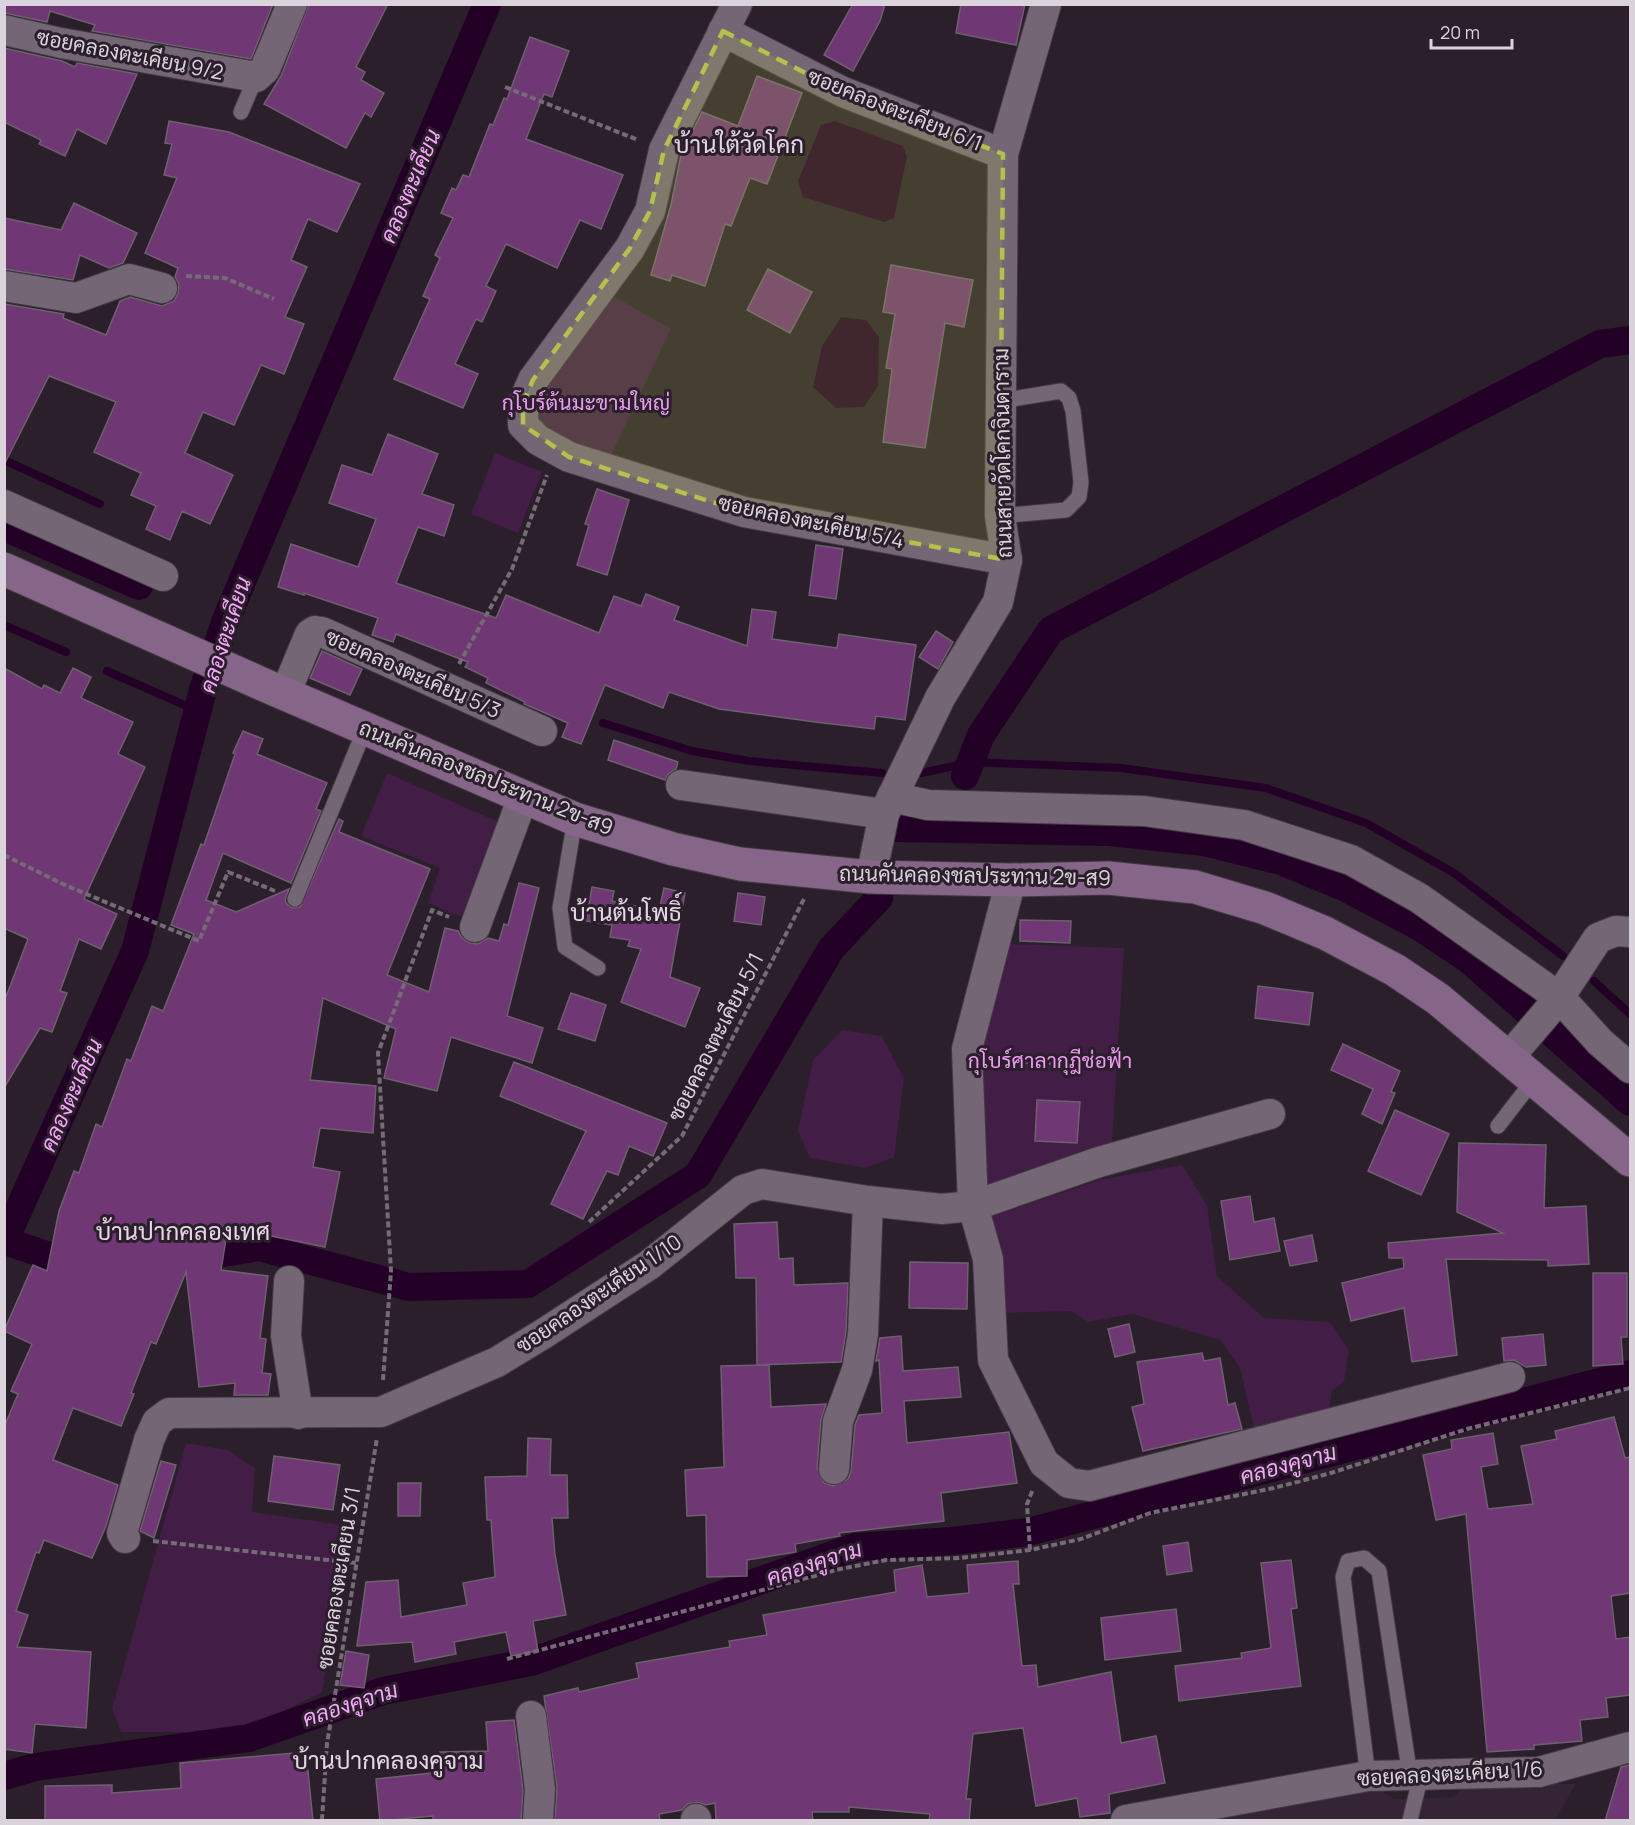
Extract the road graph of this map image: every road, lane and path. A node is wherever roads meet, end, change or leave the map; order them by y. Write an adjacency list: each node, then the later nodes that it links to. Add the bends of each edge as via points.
1 (291, 4): 6 (street, via 265,69)
2 (736, 4): 5 (street)
3 (1046, 4): 10 (street, ถนนสายวัดโคกจินดาราม)
4 (4, 30): 6 (street, ซอยคลองตะเคียน 9/2)
5 (723, 32): 9 (street); 10 (street, ซอยคลองตะเคียน 6/1, via 843,92)
6 (256, 77): 8 (lane)
7 (504, 87): 9 (path)
8 (241, 112)
9 (664, 150): 15 (street, ซอยคลองตะเคียน 5/4, via 650,211 630,248 533,380 523,403 523,425)
10 (1003, 154): 14 (street, ถนนสายวัดโคกจินดาราม)
11 (154, 285): 12 (street, via 129,279 76,298); 13 (path, via 194,275 225,278)
12 (4, 286)
13 (274, 299)
14 (1000, 401): 17 (street, ถนนสายวัดโคกจินดาราม); 17 (lane, via 1061,391 1069,398 1081,482 1079,497 1066,510)
15 (556, 452): 18 (street, ซอยคลองตะเคียน 5/4, via 744,512); 21 (path, via 512,569 469,649)
16 (4, 504): 20 (street)
17 (1000, 516): 18 (street, ถนนสายวัดโคกจินดาราม)
18 (1007, 560): 27 (street, ถนนสายวัดโคกจินดาราม, via 998,602 940,698)
19 (4, 569): 22 (street, ถนนคันคลองชลประทาน 2ข-ส9)
20 (163, 576)
21 (443, 687): 22 (street, ซอยคลองตะเคียน 5/3, via 315,631); 24 (street, ซอยคลองตะเคียน 5/3)
22 (273, 689): 23 (street, ถนนคันคลองชลประทาน 2ข-ส9)
23 (364, 729): 26 (street, ถนนคันคลองชลประทาน 2ข-ส9); 33 (lane)
24 (542, 731)
25 (681, 785): 27 (street)
26 (523, 797): 28 (street, ถนนคันคลองชลประทาน 2ข-ส9); 34 (street)
27 (888, 806): 31 (street, ถนนสายวัดโคกจินดาราม); 37 (street, via 1144,811 1244,825 1351,860 1419,898)
28 (575, 819): 30 (street, ถนนคันคลองชลประทาน 2ข-ส9, via 673,849 740,864); 36 (lane, via 560,908 565,947)
29 (4, 855): 33 (path, via 199,941 228,872)
30 (818, 872): 31 (street, ถนนคันคลองชลประทาน 2ข-ส9); 48 (path, ซอยคลองตะเคียน 5/1, via 682,1136)
31 (871, 877): 32 (street, ถนนคันคลองชลประทาน 2ข-ส9)
32 (1011, 880): 38 (street, ถนนคันคลองชลประทาน 2ข-ส9, via 1108,878 1184,885 1265,908 1325,933 1395,970); 39 (street, via 967,1049)
33 (294, 899)
34 (475, 927): 52 (path, ซอยคลองตะเคียน 3/1, via 432,910 378,1053 391,1271)
35 (1630, 932): 37 (street, via 1616,931 1599,939)
36 (598, 968)
37 (1558, 1000): 38 (street); 41 (street)
38 (1517, 1049): 42 (street, ถนนคันคลองชลประทาน 2ข-ส9)
39 (968, 1058): 40 (path); 47 (street)
40 (1094, 1065)
41 (1630, 1068)
42 (1535, 1078): 44 (lane); 45 (street, ถนนคันคลองชลประทาน 2ข-ส9)
43 (1270, 1114): 47 (street, ซอยคลองตะเคียน 1/10, via 1099,1162)
44 (1498, 1126)
45 (1630, 1160)
46 (868, 1201): 47 (street, ซอยคลองตะเคียน 1/10, via 942,1209); 52 (street, ซอยคลองตะเคียน 1/10, via 762,1184 744,1190 649,1265 543,1334 496,1362); 54 (street, via 863,1334 857,1370 837,1421)
47 (973, 1206): 50 (street, via 988,1259 993,1360 1044,1463 1070,1483 1089,1486)
48 (589, 1222)
49 (289, 1281): 53 (street, via 286,1336)
50 (1510, 1377)
51 (1630, 1388): 57 (path, via 1467,1429 1331,1473 1150,1513 1081,1539)
52 (381, 1412): 53 (street, ซอยคลองตะเคียน 1/10); 58 (path, ซอยคลองตะเคียน 3/1)
53 (298, 1414): 56 (street, ซอยคลองตะเคียน 1/10, via 169,1413 156,1422 122,1533)
54 (834, 1470)
55 (1027, 1504): 57 (path)
56 (125, 1538): 58 (path)
57 (1029, 1550): 59 (path, via 959,1558 886,1560 840,1569)
58 (356, 1563): 64 (path, ซอยคลองตะเคียน 3/1, via 330,1726)
59 (507, 1659)
60 (531, 1716): 65 (street, via 540,1789)
61 (1630, 1748): 62 (street, ซอยคลองตะเคียน 1/6, via 1539,1772)
62 (1415, 1775): 63 (street, ซอยคลองตะเคียน 1/6); 63 (lane, via 1379,1571 1364,1558 1348,1561 1344,1577); 67 (lane)
63 (1368, 1776): 66 (street, ซอยคลองตะเคียน 1/6)
64 (322, 1821)
65 (538, 1821)
66 (1126, 1821)
67 (1410, 1821)

